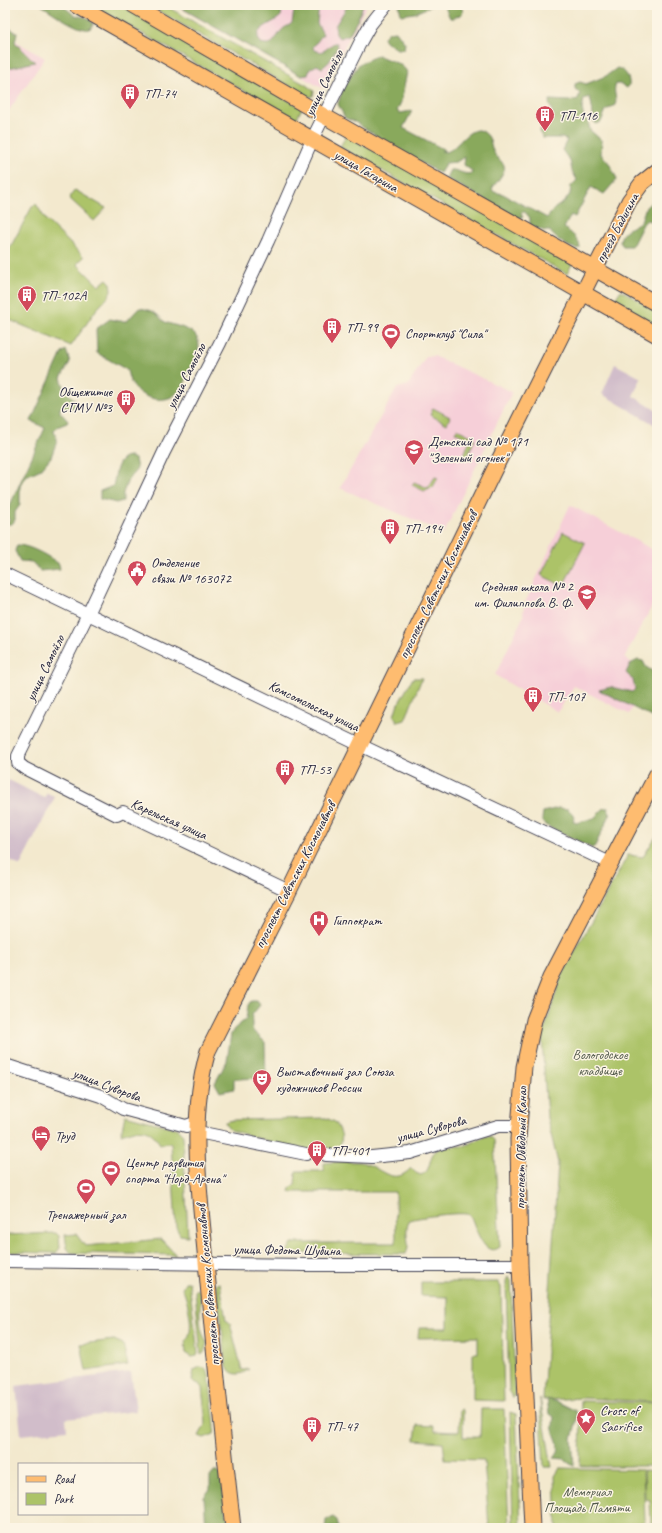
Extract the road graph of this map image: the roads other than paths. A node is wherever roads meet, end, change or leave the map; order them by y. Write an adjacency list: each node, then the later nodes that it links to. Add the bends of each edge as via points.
1 (76, 5): 5 (main road, улица Гагарина)
2 (133, 5): 4 (main road, улица Гагарина)
3 (386, 5): 4 (street, улица Самойло, via 361,41)
4 (324, 116): 5 (street, улица Самойло); 7 (main road, улица Гагарина)
5 (312, 140): 8 (main road, улица Гагарина); 12 (street, улица Самойло, via 268,242 164,452)
6 (657, 171): 7 (main road, проезд Бадигина, via 642,183 629,201)
7 (595, 270): 8 (main road, проспект Советских Космонавтов); 9 (main road, улица Гагарина)
8 (583, 294): 10 (main road, улица Гагарина); 13 (main road, проспект Советских Космонавтов)
9 (657, 304)
10 (657, 335)
11 (5, 574): 12 (street, Комсомольская улица)
12 (88, 614): 13 (street, Комсомольская улица); 14 (street, улица Самойло, via 18,756)
13 (360, 745): 16 (street, Комсомольская улица); 17 (main road, проспект Советских Космонавтов)
14 (18, 763): 17 (street, Карельская улица, via 117,815 123,812)
15 (657, 774): 16 (main road, проспект Обводный Канал)
16 (610, 863): 19 (main road, проспект Обводный Канал, via 551,977 534,1020 524,1067)
17 (289, 891): 20 (main road, проспект Советских Космонавтов, via 208,1051 203,1069)
18 (5, 1066): 20 (street, улица Суворова, via 101,1096 123,1109)
19 (518, 1126): 22 (street, улица Суворова, via 498,1126 410,1153 372,1157); 25 (main road, проспект Обводный Канал)
20 (198, 1127): 21 (street, улица Суворова); 24 (main road, проспект Советских Космонавтов, via 200,1197)
21 (306, 1154)
22 (326, 1155)
23 (5, 1261): 24 (street, улица Федота Шубина)
24 (207, 1264): 25 (street, улица Федота Шубина); 26 (main road, проспект Советских Космонавтов, via 214,1360)
25 (520, 1266): 27 (main road, проспект Обводный Канал)
26 (233, 1528)
27 (532, 1528)

